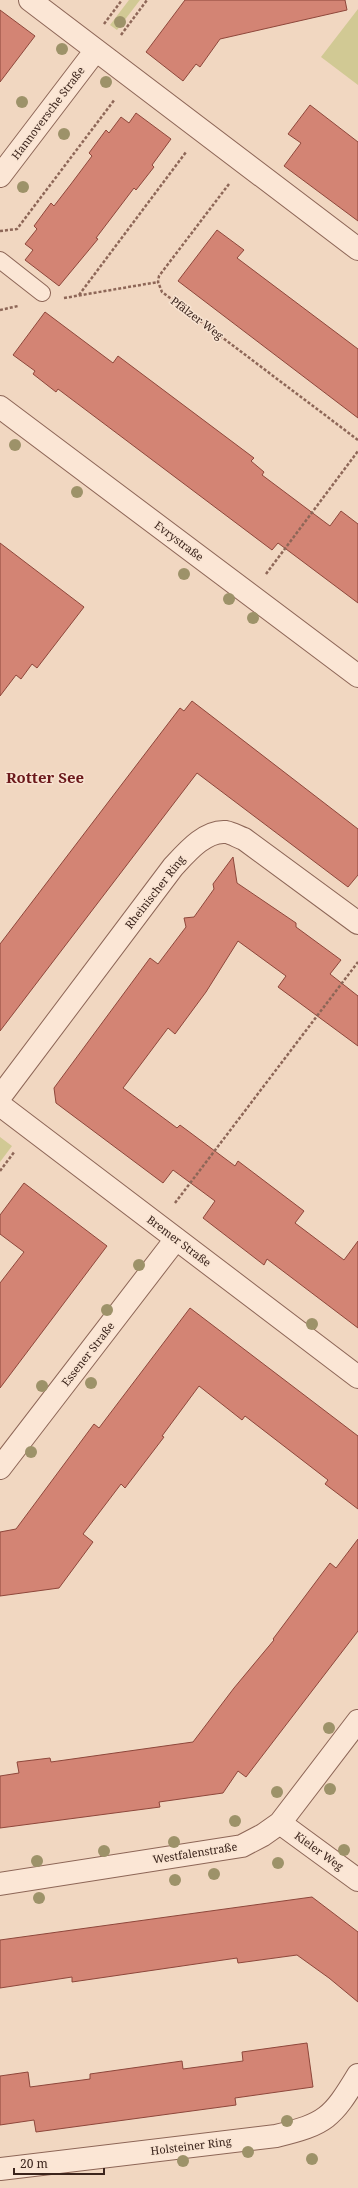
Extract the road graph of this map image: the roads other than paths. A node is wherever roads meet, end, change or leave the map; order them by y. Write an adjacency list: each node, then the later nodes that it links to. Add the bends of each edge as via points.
1 (30, 0): 2 (street)
2 (101, 53): 3 (street, Hannoversche Straße); 4 (street)
3 (0, 176)
4 (358, 249)
5 (0, 260): 6 (lane)
6 (42, 293)
7 (0, 407): 8 (street, Evrystraße)
8 (358, 676)
9 (358, 924): 10 (street, Rheinischer Ring, via 244,839 226,832 211,834 190,849 173,867)
10 (0, 1097)
11 (0, 1105): 12 (street, Bremer Straße)
12 (176, 1239): 13 (street, Bremer Straße); 14 (street, Essener Straße)
13 (358, 1377)
14 (0, 1468)
15 (358, 1721): 16 (street, Westfalenstraße)
16 (280, 1823): 17 (street, Kieler Weg); 18 (street, Westfalenstraße, via 242,1846)
17 (358, 1880)
18 (0, 1884)
19 (358, 2075): 20 (street, Holsteiner Ring, via 343,2100 327,2118 308,2128 276,2136)
20 (0, 2169)

